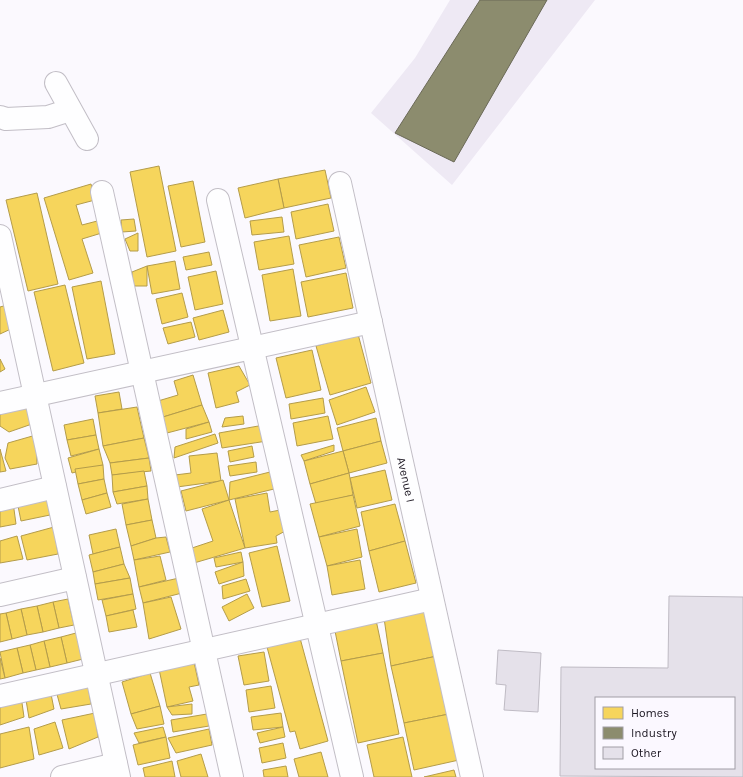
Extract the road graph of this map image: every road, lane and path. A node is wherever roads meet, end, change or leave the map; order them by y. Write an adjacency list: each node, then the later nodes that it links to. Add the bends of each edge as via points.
1 (56, 83): 2 (street)
2 (70, 110): 3 (street, via 48,117); 4 (street)
3 (0, 117)
4 (87, 139)
5 (340, 183): 10 (street, Avenue I)
6 (102, 192): 12 (street)
7 (218, 200): 11 (street)
8 (0, 236): 9 (street)
9 (7, 296): 13 (street)
10 (371, 322): 11 (street); 19 (street, Avenue I)
11 (252, 348): 12 (street); 20 (street)
12 (142, 372): 13 (street); 21 (street)
13 (35, 395): 14 (street); 15 (street)
14 (0, 403)
15 (55, 487): 16 (street); 17 (street)
16 (0, 500)
17 (76, 578): 18 (street); 22 (street)
18 (0, 595)
19 (432, 599): 20 (street); 28 (street, Avenue I)
20 (316, 625): 21 (street); 27 (street)
21 (204, 650): 22 (street); 26 (street)
22 (96, 674): 23 (street); 24 (street)
23 (0, 696)
24 (118, 770): 25 (street)
25 (62, 777)
26 (232, 777)
27 (352, 777)
28 (472, 777)

